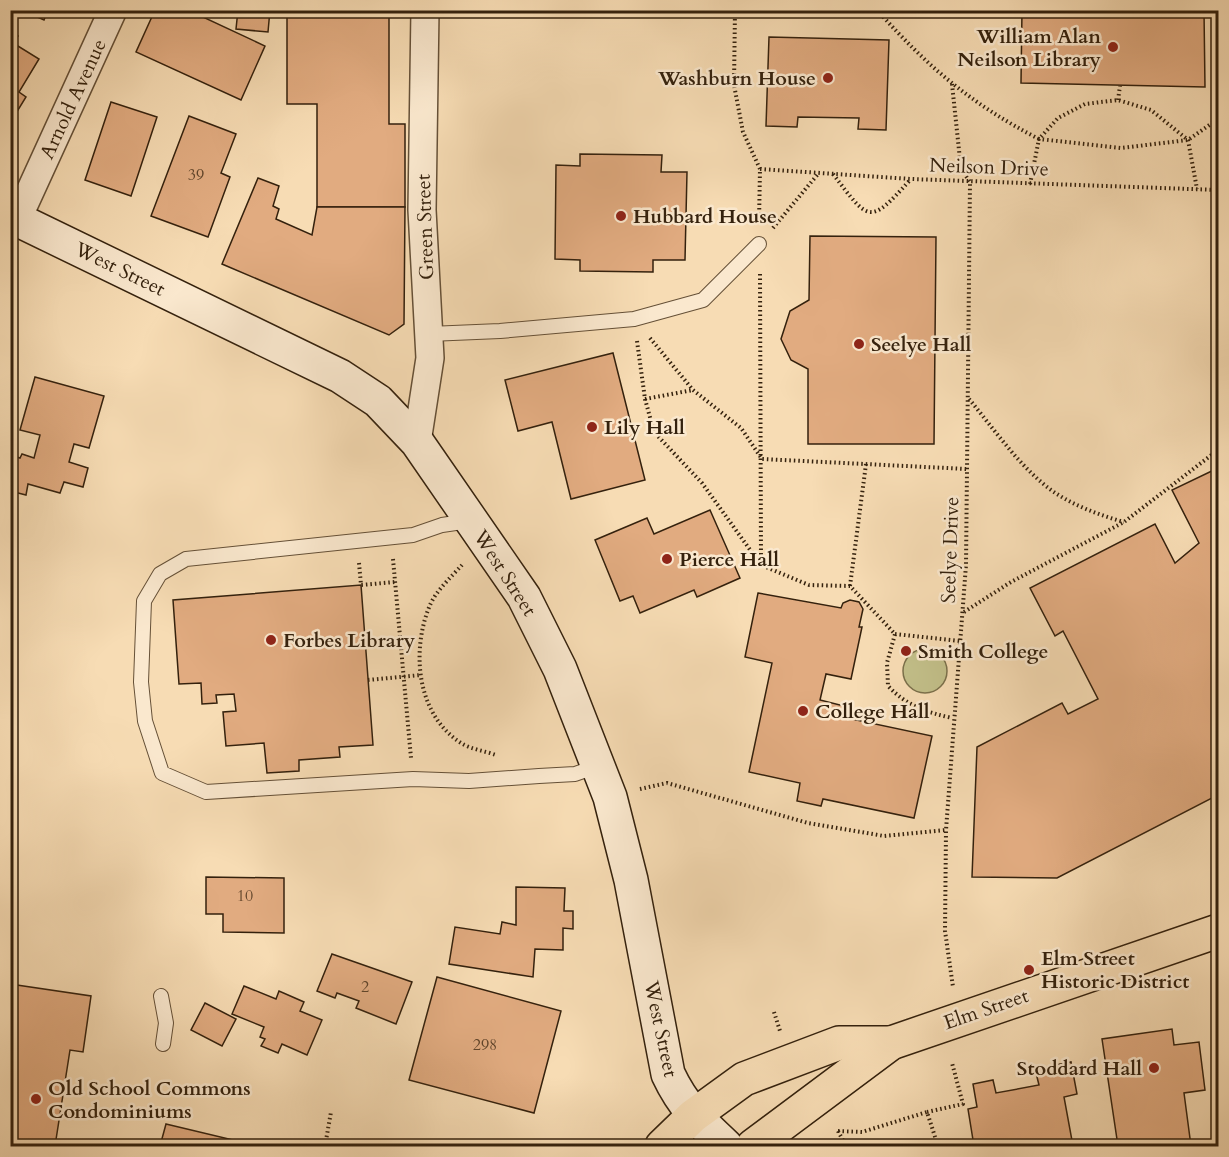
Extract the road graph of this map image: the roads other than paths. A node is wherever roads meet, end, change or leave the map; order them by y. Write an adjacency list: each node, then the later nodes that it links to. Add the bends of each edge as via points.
1 (113, 10): 3 (street, Arnold Avenue)
2 (426, 10): 5 (street, Green Street, via 422,210)
3 (13, 224): 6 (main road, West Street, via 340,376 378,401)
4 (759, 244): 5 (lane, via 703,300 634,319)
5 (429, 334): 6 (street, Green Street, via 430,358)
6 (417, 442): 7 (main road, West Street)
7 (471, 520): 8 (main road, West Street, via 524,597 560,669); 8 (lane, via 390,537 186,559 160,574 144,601 141,682 145,721 162,773 207,792 575,774)
8 (599, 765): 13 (main road, West Street, via 631,880 668,1074)
9 (1218, 931): 11 (highway, Elm Street)
10 (161, 996): 12 (lane, via 166,1023)
11 (891, 1043): 13 (highway, Elm Street, via 838,1043 776,1065 744,1079); 16 (highway, Elm Street)
12 (163, 1044)
13 (693, 1116): 14 (highway, Elm Street); 15 (main road, West Street)
14 (662, 1146)
15 (726, 1146)
16 (753, 1146)

